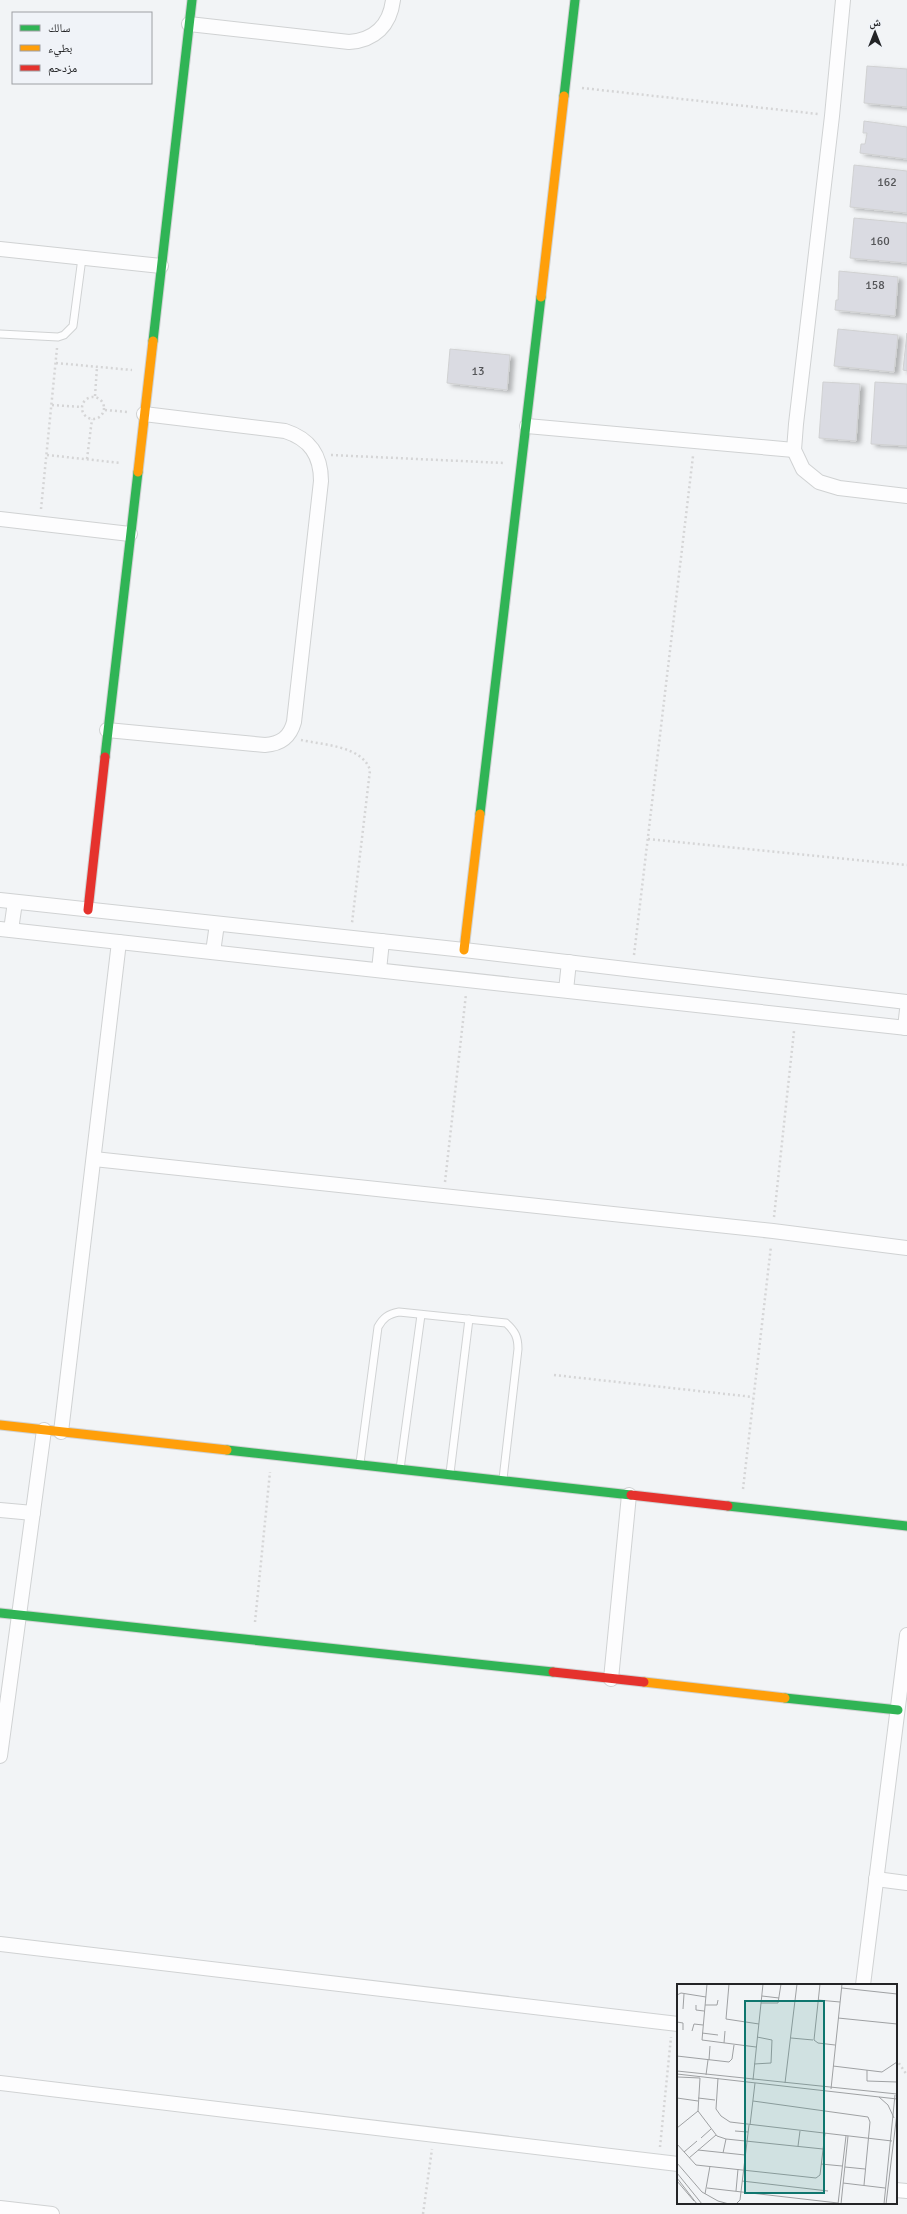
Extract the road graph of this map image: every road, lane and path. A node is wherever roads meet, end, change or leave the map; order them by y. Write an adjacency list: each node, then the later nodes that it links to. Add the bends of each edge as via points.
1 (192, 0): 5 (street)
2 (393, 0): 5 (street, via 392,12 380,31 360,41 349,42)
3 (575, 0): 6 (street)
4 (843, 0): 7 (street)
5 (189, 24): 10 (street)
6 (565, 86): 7 (path); 22 (street)
7 (832, 116): 24 (street)
8 (0, 249): 9 (street)
9 (82, 258): 10 (street); 12 (lane, via 73,326)
10 (161, 266): 15 (street)
11 (0, 334): 12 (lane)
12 (58, 337): 13 (path)
13 (56, 363): 14 (path); 17 (path)
14 (97, 367): 15 (path); 16 (path)
15 (148, 372): 20 (street)
16 (95, 396): 18 (path, via 86,399); 19 (path, via 103,402)
17 (52, 405): 18 (path); 26 (path)
18 (82, 407): 21 (path, via 84,415)
19 (104, 410): 20 (path); 21 (path, via 102,416)
20 (144, 414): 25 (street, via 285,431 298,435 309,443); 29 (street)
21 (92, 419): 27 (path)
22 (527, 426): 23 (street); 28 (street)
23 (695, 441): 24 (street); 36 (path)
24 (794, 450): 30 (street, via 803,469 819,482 839,488)
25 (317, 454): 28 (path); 35 (street, via 321,468 320,489 294,722)
26 (47, 455): 27 (path); 32 (path)
27 (87, 460): 29 (path)
28 (522, 464): 46 (street)
29 (138, 465): 33 (street)
30 (907, 496)
31 (0, 519): 32 (street)
32 (40, 523): 33 (street)
33 (130, 534): 34 (street)
34 (107, 730): 35 (street, via 265,745 277,743); 40 (street)
35 (287, 736): 43 (path, via 358,754 370,770)
36 (648, 839): 37 (path); 50 (path)
37 (907, 865)
38 (0, 900): 39 (street)
39 (15, 902): 40 (street); 42 (street)
40 (88, 910): 41 (street)
41 (217, 924): 43 (street); 47 (street)
42 (6, 930): 45 (street)
43 (350, 938): 44 (street)
44 (382, 941): 46 (street); 49 (street)
45 (119, 942): 47 (street); 57 (street)
46 (464, 950): 48 (street)
47 (213, 952): 49 (street)
48 (569, 962): 50 (street); 52 (street)
49 (379, 970): 51 (street)
50 (633, 970): 53 (street)
51 (468, 980): 52 (street); 58 (path)
52 (566, 990): 55 (street)
53 (907, 1002)
54 (907, 1010): 56 (street)
55 (796, 1016): 56 (street); 59 (path)
56 (906, 1028)
57 (94, 1159): 58 (street); 67 (street)
58 (444, 1196): 59 (street)
59 (772, 1232): 60 (street); 64 (path)
60 (907, 1248)
61 (421, 1315): 62 (lane); 69 (lane, via 399,1312 390,1314 382,1319 378,1327); 70 (lane)
62 (469, 1319): 71 (lane); 72 (lane, via 506,1323 518,1339)
63 (554, 1375): 64 (path)
64 (753, 1398): 74 (path)
65 (0, 1425): 66 (street)
66 (44, 1430): 67 (street); 76 (street)
67 (61, 1432): 68 (street)
68 (271, 1455): 69 (street); 81 (path)
69 (359, 1465): 70 (street)
70 (400, 1470): 71 (street)
71 (450, 1475): 72 (street)
72 (503, 1481): 73 (street)
73 (630, 1496): 74 (street); 82 (street)
74 (742, 1508): 77 (street)
75 (0, 1510): 76 (street)
76 (33, 1513): 79 (street)
77 (907, 1526)
78 (0, 1613): 79 (street)
79 (18, 1615): 81 (street); 84 (street)
80 (907, 1635): 83 (street)
81 (253, 1639): 82 (street)
82 (611, 1679): 83 (street)
83 (898, 1710): 85 (street)
84 (0, 1756)
85 (876, 1879): 86 (street); 88 (street)
86 (907, 1883)
87 (0, 1944): 89 (street)
88 (863, 1984)
89 (675, 2024): 94 (path)
90 (897, 2061): 91 (path)
91 (907, 2075)
92 (0, 2083): 93 (street)
93 (434, 2135): 94 (street); 100 (path)
94 (659, 2162): 95 (street)
95 (677, 2164)
96 (897, 2190): 97 (street)
97 (907, 2191)
98 (0, 2208): 99 (street)
99 (52, 2214)
100 (423, 2214)

